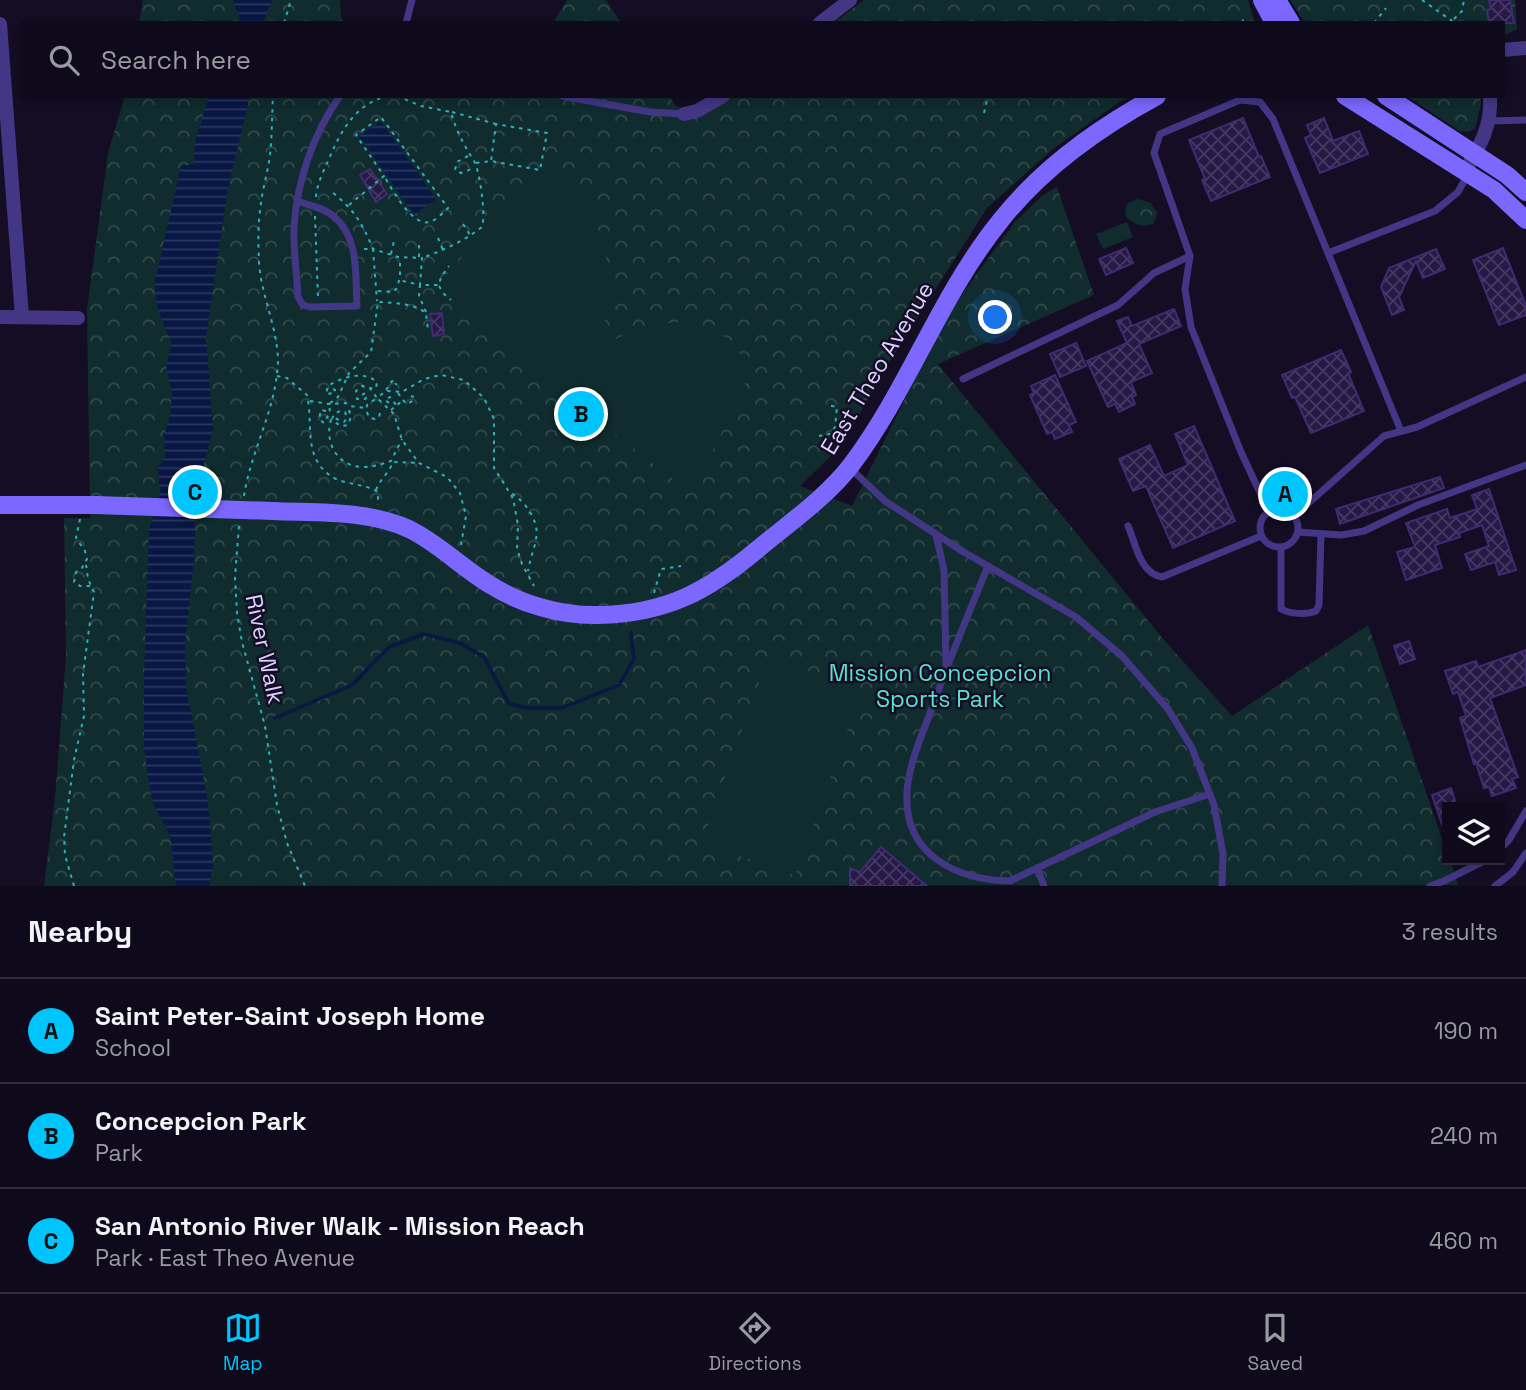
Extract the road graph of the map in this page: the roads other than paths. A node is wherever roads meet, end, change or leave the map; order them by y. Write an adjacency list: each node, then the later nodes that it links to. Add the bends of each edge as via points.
1 (411, 0): 5 (lane)
2 (850, 0): 6 (street)
3 (1262, 0): 7 (street)
4 (1277, 0): 8 (street)
5 (406, 21)
6 (823, 21)
7 (1273, 21)
8 (1290, 21)
9 (0, 24): 30 (street)
10 (1526, 48): 11 (street)
11 (1505, 50)
12 (339, 98): 25 (lane, via 311,150)
13 (573, 98): 19 (lane)
14 (720, 98): 19 (street)
15 (1154, 98): 36 (street, East Theo Avenue, via 1062,158 1002,217 947,297 894,397)
16 (1348, 98): 23 (street)
17 (1389, 98): 22 (street)
18 (1490, 98): 21 (street)
19 (684, 114)
20 (1526, 120): 21 (lane)
21 (1490, 121): 22 (street)
22 (1475, 154): 23 (street); 24 (street)
23 (1467, 172): 26 (street); 27 (lane, via 1458,192 1435,211)
24 (1526, 192)
25 (297, 201): 25 (lane, via 298,297 303,305 357,306 354,253 344,227 333,216)
26 (1526, 220)
27 (1328, 253): 28 (lane, via 1273,119 1259,102 1240,100 1160,134 1155,142 1154,153); 34 (lane)
28 (1191, 256): 33 (lane, via 1154,273 1118,305); 38 (lane, via 1185,289 1191,327)
29 (0, 317): 30 (street)
30 (22, 317): 31 (street)
31 (78, 318)
32 (1526, 377): 34 (lane)
33 (963, 379)
34 (1401, 431): 39 (lane, via 1384,436)
35 (1526, 465): 43 (lane, via 1418,505 1364,531)
36 (849, 467): 37 (street, East Theo Avenue, bridge, via 794,519 701,591 633,613 596,615 532,604 489,584 411,530 377,519 273,511); 42 (lane, via 885,501)
37 (0, 505)
38 (1269, 512): 39 (lane, via 1287,510); 44 (lane, via 1261,523)
39 (1294, 516): 41 (lane)
40 (1128, 526): 44 (lane, via 1146,570 1162,577)
41 (1298, 532): 43 (lane); 45 (lane, via 1295,540)
42 (936, 534): 46 (lane); 47 (lane, via 944,570)
43 (1321, 534): 45 (lane, via 1316,611 1281,609)
44 (1261, 536): 45 (lane)
45 (1281, 548)
46 (988, 566): 47 (lane); 48 (lane, via 1076,617 1122,656 1168,709 1192,748)
47 (946, 669): 53 (lane, via 911,768 908,814 918,840 939,863 985,880 1010,881)
48 (1210, 794): 53 (lane, via 1155,812); 55 (lane, via 1223,854)
49 (1526, 811): 50 (lane)
50 (1505, 844)
51 (1526, 853): 57 (lane, via 1513,872)
52 (1476, 865): 56 (lane)
53 (1037, 868): 54 (lane)
54 (1044, 886)
55 (1223, 886)
56 (1430, 886)
57 (1495, 886)

